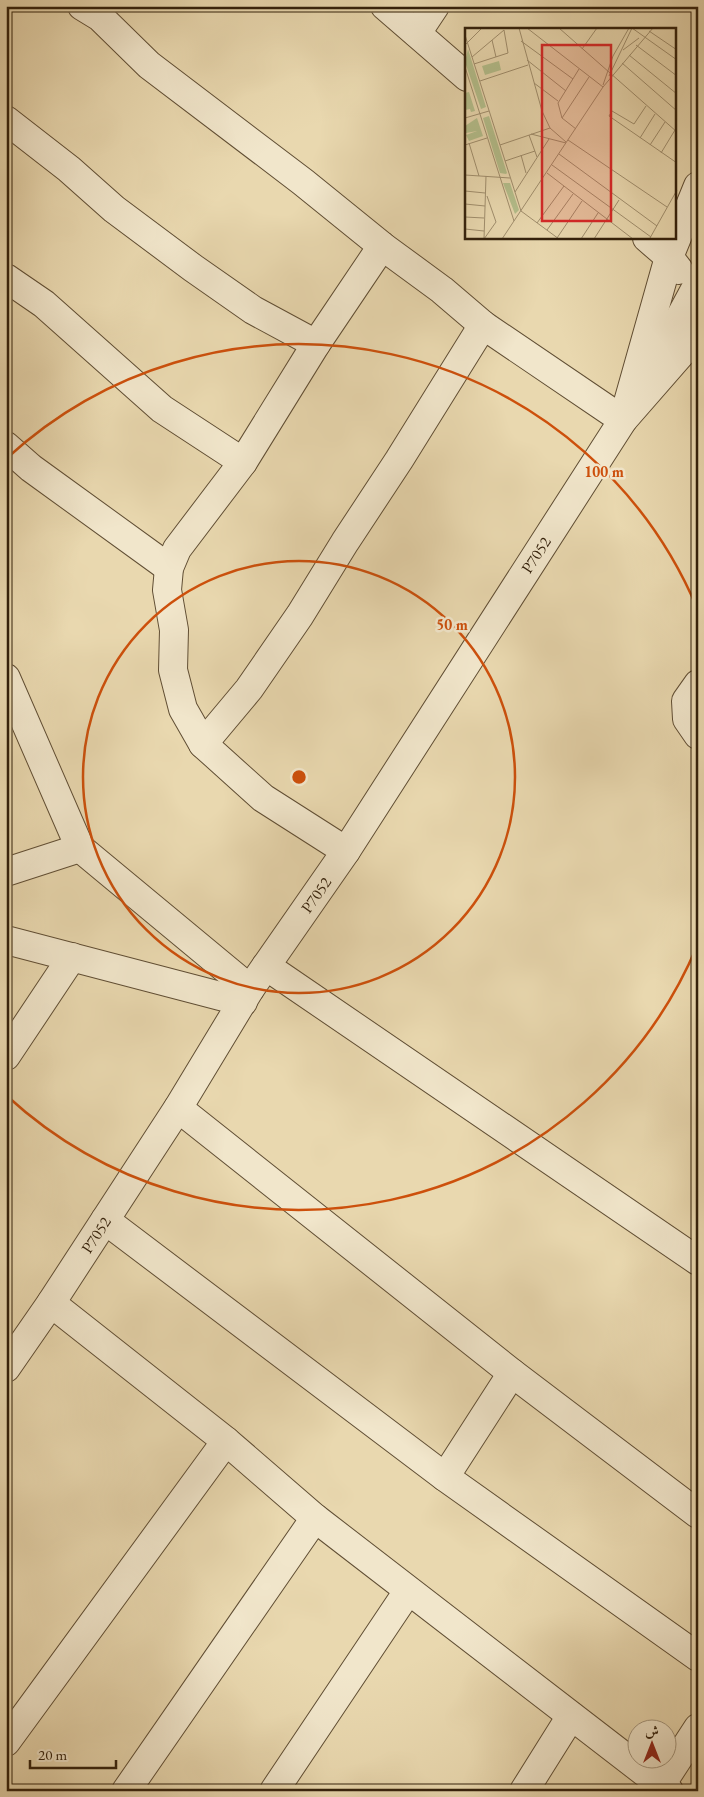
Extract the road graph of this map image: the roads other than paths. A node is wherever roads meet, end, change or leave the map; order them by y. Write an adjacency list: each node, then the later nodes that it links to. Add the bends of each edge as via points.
1 (82, 6): 11 (street, via 100,17 150,65)
2 (385, 6): 4 (street)
3 (435, 6): 4 (street)
4 (417, 33): 5 (street)
5 (465, 76)
6 (6, 120): 17 (street, via 114,209 193,268 253,310)
7 (698, 186): 8 (street, P7052)
8 (676, 238)
9 (648, 239): 12 (street)
10 (676, 239): 12 (street, P7052)
11 (382, 246): 15 (street, via 442,290); 17 (street)
12 (668, 257): 14 (street); 18 (street, P7052)
13 (6, 278): 20 (street, via 44,304 162,409)
14 (697, 288): 18 (street, P7052)
15 (482, 326): 18 (street); 25 (street, via 300,615 249,689)
16 (698, 334): 18 (street, P7052)
17 (316, 344): 20 (street)
18 (623, 420): 27 (street, P7052)
19 (6, 446): 21 (street)
20 (243, 462): 21 (street, via 178,549)
21 (170, 568): 25 (street, via 167,590 174,630 174,670 183,708)
22 (6, 678): 26 (street)
23 (698, 684): 24 (street, via 686,701 686,719)
24 (698, 735)
25 (203, 744): 27 (street, via 263,798)
26 (80, 848): 28 (street); 32 (street)
27 (346, 851): 31 (street, P7052)
28 (6, 872)
29 (6, 940): 30 (street)
30 (72, 957): 32 (street); 33 (street)
31 (266, 966): 32 (street, P7052); 36 (street)
32 (247, 996): 34 (street, P7052)
33 (6, 1056)
34 (178, 1108): 35 (street, P7052); 39 (street)
35 (106, 1220): 37 (street, P7052); 41 (street)
36 (698, 1261)
37 (51, 1303): 38 (street, P7052); 40 (street)
38 (6, 1368)
39 (512, 1372): 41 (street); 42 (street)
40 (226, 1441): 43 (street); 48 (street)
41 (445, 1477): 45 (street)
42 (698, 1514)
43 (315, 1518): 44 (street); 50 (street)
44 (408, 1591): 46 (street); 51 (street)
45 (698, 1657)
46 (571, 1716): 49 (street); 52 (street)
47 (698, 1728): 49 (street)
48 (6, 1742)
49 (663, 1789)
50 (126, 1791)
51 (274, 1791)
52 (524, 1791)

